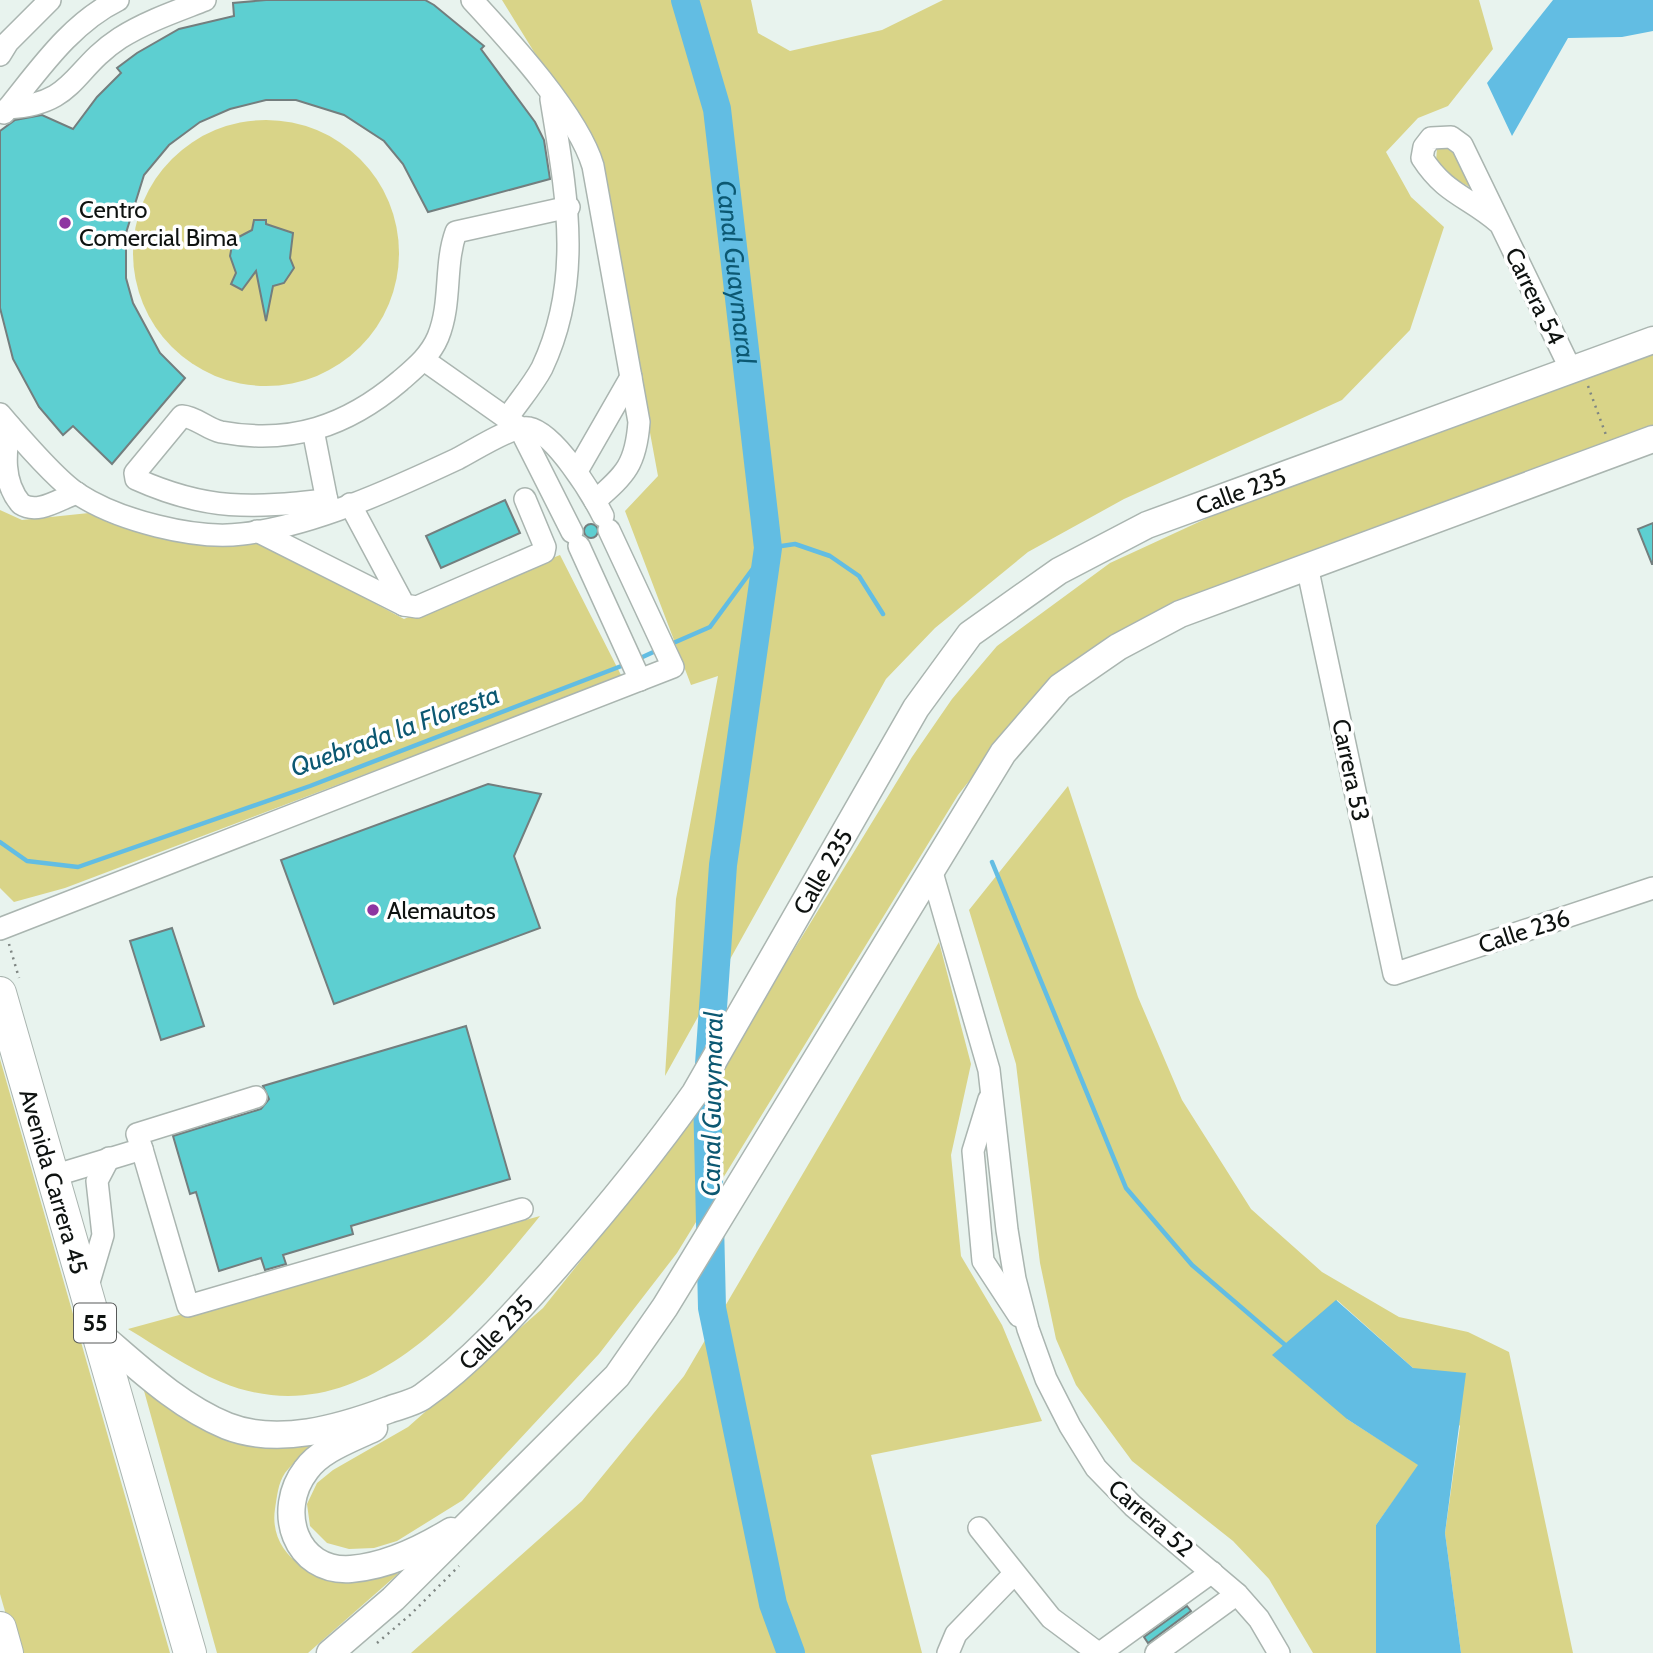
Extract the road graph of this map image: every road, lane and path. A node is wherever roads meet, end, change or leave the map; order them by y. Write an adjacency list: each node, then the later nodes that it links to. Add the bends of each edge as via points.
1 (50, 0): 6 (street)
2 (205, 0): 5 (street)
3 (472, 0): 7 (street)
4 (109, 4): 5 (street); 8 (street, via 70,34)
5 (118, 39): 8 (street, via 53,100)
6 (0, 55)
7 (550, 94): 9 (street); 14 (street, via 585,145 593,166)
8 (4, 113)
9 (569, 207): 12 (street, via 456,232 445,318); 16 (street, via 562,313 540,372)
10 (1499, 223): 13 (street, Carrera 54)
11 (1653, 340): 13 (main road, Calle 235)
12 (424, 360): 16 (street); 17 (street, via 370,406)
13 (1578, 373): 19 (path); 48 (main road, Calle 235, via 1147,525 1059,570 971,634 916,709 695,1093 587,1232 481,1348)
14 (631, 377): 20 (street); 25 (street, via 639,422 631,464)
15 (5, 420): 21 (street); 21 (street, via 8,474 21,504 33,509)
16 (514, 422): 20 (street, via 533,428); 23 (street, via 455,460); 29 (street)
17 (313, 430): 24 (street); 24 (street, via 265,436 218,432 182,416 134,476 160,490 202,502 256,508)
18 (1653, 439): 27 (main road)
19 (1609, 443)
20 (577, 471): 25 (street)
21 (77, 493): 26 (street, via 120,514 180,531 239,535)
22 (525, 499): 28 (street, via 544,552 417,607)
23 (350, 503): 24 (street); 28 (street)
24 (328, 505): 26 (street)
25 (602, 516): 29 (street, via 673,667)
26 (257, 531): 28 (street)
27 (1307, 566): 30 (main road, via 1180,614 1118,647 1060,687 1003,753); 35 (street, Carrera 53)
28 (404, 605)
29 (640, 680): 33 (street)
30 (930, 869): 32 (main road); 34 (street, Carrera 52)
31 (1653, 888): 35 (street, Calle 236)
32 (904, 911): 34 (street, via 930,910); 49 (main road, via 665,1307 617,1376)
33 (0, 929)
34 (949, 930): 37 (street, Carrera 52)
35 (1394, 974)
36 (0, 993): 43 (highway, Avenida Carrera 45 / 55)
37 (992, 1091): 39 (street, Carrera 52); 41 (street, Carrera 52)
38 (256, 1097): 40 (street, via 138,1134)
39 (998, 1148): 41 (street, via 995,1159 987,1164 978,1161); 46 (street, Carrera 52, via 1007,1230)
40 (142, 1149): 42 (street); 44 (street, via 188,1306)
41 (973, 1151): 46 (street, Carrera 52, via 983,1261)
42 (109, 1158): 43 (street); 45 (street, via 97,1181 103,1236)
43 (53, 1176): 45 (highway, Avenida Carrera 45 / 55)
44 (522, 1209)
45 (86, 1291): 47 (highway, Avenida Carrera 45 / 55)
46 (1028, 1329): 51 (street, Carrera 52, via 1064,1414 1096,1468 1133,1506)
47 (98, 1333): 48 (main road, Calle 235, via 174,1396 229,1427 292,1434 325,1429); 56 (highway, Avenida Carrera 45 / 55)
48 (420, 1398): 49 (main road, via 307,1468 293,1491 290,1516 297,1543 319,1562 347,1569 375,1566 401,1558)
49 (485, 1510): 57 (main road)
50 (979, 1528): 52 (street)
51 (1212, 1572): 53 (street, Carrera 52); 59 (street)
52 (1013, 1575): 58 (street, via 956,1634); 59 (street, via 1051,1618)
53 (1237, 1594): 60 (street); 61 (street, Carrera 52)
54 (0, 1628): 55 (highway)
55 (7, 1653)
56 (190, 1653)
57 (330, 1653)
58 (948, 1653)
59 (1099, 1653)
60 (1156, 1653)
61 (1279, 1653)

